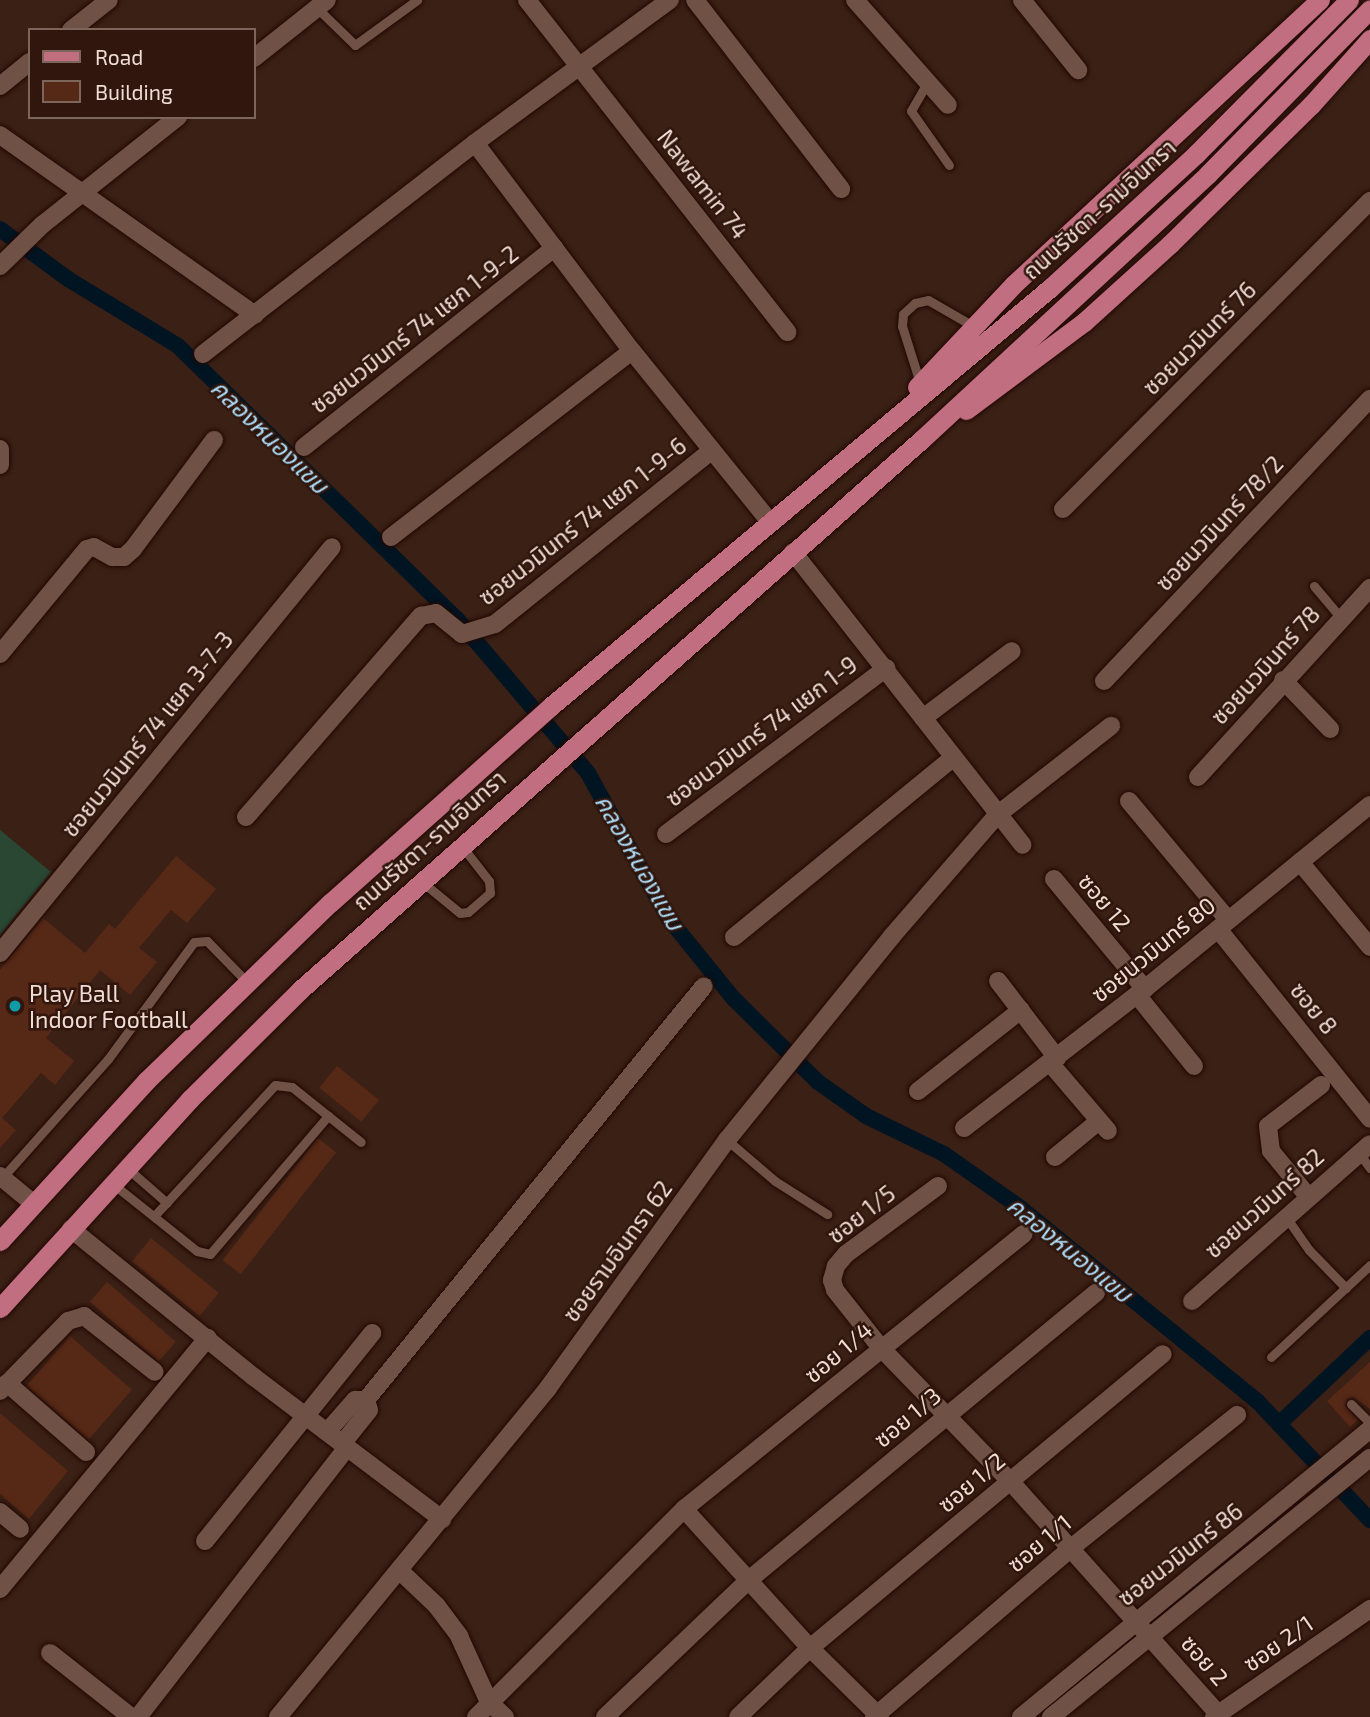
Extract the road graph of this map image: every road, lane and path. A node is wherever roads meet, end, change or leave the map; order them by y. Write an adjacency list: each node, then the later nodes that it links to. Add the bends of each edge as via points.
1 (109, 0): 12 (street)
2 (417, 0): 10 (lane, via 355,45)
3 (527, 0): 16 (street, Nawamin 74)
4 (670, 0): 16 (street)
5 (695, 0): 25 (street)
6 (855, 0): 18 (street)
7 (1022, 0): 17 (street)
8 (1320, 0): 31 (main road, ถนนรัชดา-รามอินทรา)
9 (1349, 0): 38 (main road, ถนนรัชดา-รามอินทรา, via 1196,153 1050,288)
10 (322, 4): 14 (street)
11 (1370, 9): 39 (main road, ถนนรัชดา-รามอินทรา, via 1208,174)
12 (74, 28)
13 (1370, 39): 39 (main road, ถนนรัชดา-รามอินทรา, via 1246,171 1084,322)
14 (256, 56)
15 (28, 64): 19 (street)
16 (580, 65): 23 (street); 32 (street, Nawamin 74)
17 (1078, 69)
18 (927, 83): 20 (street); 24 (lane, via 911,111)
19 (0, 86)
20 (948, 105)
21 (175, 119): 26 (street)
22 (0, 135): 26 (street)
23 (475, 143): 28 (street); 30 (street)
24 (949, 165)
25 (841, 189)
26 (81, 193): 29 (street); 30 (street)
27 (1370, 201): 44 (street, ซอยนวมินทร์ 76)
28 (554, 248): 33 (street); 40 (street, ซอยนวมินทร์ 74 แยก 1-9-2)
29 (3, 262)
30 (255, 316): 34 (street)
31 (973, 326): 35 (main road, ถนนรัชดา-รามอินทรา); 35 (lane, via 928,300 915,303 903,314 902,326)
32 (787, 332)
33 (632, 351): 42 (street); 46 (street)
34 (203, 354)
35 (920, 383): 38 (main road, ถนนรัชดา-รามอินทรา)
36 (1370, 399): 56 (street, ซอยนวมินทร์ 78/2)
37 (214, 440): 53 (street, via 133,549 124,557 112,557 94,547 88,549)
38 (870, 440): 45 (main road, ถนนรัชดา-รามอินทรา)
39 (921, 440): 48 (main road, ถนนรัชดา-รามอินทรา)
40 (304, 447)
41 (0, 449): 43 (street)
42 (711, 450): 45 (street); 64 (street, ซอยนวมินทร์ 74 แยก 1-9-6, via 495,624 462,634 436,613 421,616)
43 (0, 465)
44 (1063, 509)
45 (771, 522): 76 (main road, ถนนรัชดา-รามอินทรา, via 528,725)
46 (391, 537)
47 (332, 547): 75 (street, ซอยนวมินทร์ 74 แยก 3-7-3)
48 (793, 552): 54 (street, ซอยนวมินทร์ 74 แยก 1-9); 67 (main road, ถนนรัชดา-รามอินทรา)
49 (1314, 586): 51 (lane)
50 (1370, 588): 51 (street, ซอยนวมินทร์ 78)
51 (1341, 618): 55 (street, ซอยนวมินทร์ 78)
52 (1012, 651): 57 (street)
53 (0, 654)
54 (886, 668): 57 (street, ซอยนวมินทร์ 74 แยก 1-9); 66 (street, ซอยนวมินทร์ 74 แยก 1-9)
55 (1283, 680): 59 (street); 61 (street, ซอยนวมินทร์ 78)
56 (1104, 681)
57 (923, 718): 60 (street, ซอยนวมินทร์ 74 แยก 1-9)
58 (1111, 726): 65 (street, ซอยรามอินทรา 62)
59 (1330, 729)
60 (953, 758): 65 (street, ซอยนวมินทร์ 74 แยก 1-9); 73 (street)
61 (1198, 777)
62 (1129, 801): 72 (street, ซอย 8)
63 (1370, 805): 69 (street, ซอยนวมินทร์ 80)
64 (246, 817)
65 (1001, 820): 68 (street); 88 (street, ซอยรามอินทรา 62)
66 (666, 834)
67 (460, 844): 71 (main road, ถนนรัชดา-รามอินทรา); 71 (lane, via 489,881 490,893 460,914)
68 (1023, 845)
69 (1300, 862): 72 (street, ซอยนวมินทร์ 80); 74 (street)
70 (1054, 879): 79 (street, ซอย 12)
71 (420, 880): 92 (main road, ถนนรัชดา-รามอินทรา, via 244,1043)
72 (1223, 924): 79 (street, ซอยนวมินทร์ 80); 86 (street, ซอย 8)
73 (734, 937)
74 (1370, 947)
75 (0, 953)
76 (246, 981): 94 (lane, via 207,941 194,942 108,1059); 99 (main road, ถนนรัชดา-รามอินทรา, via 146,1081)
77 (998, 981): 80 (street)
78 (704, 986): 119 (street)
79 (1141, 992): 81 (street, ซอยนวมินทร์ 80); 82 (street, ซอย 12)
80 (1021, 1010): 81 (street); 84 (street)
81 (1054, 1061): 87 (street, ซอยนวมินทร์ 80); 91 (street, via 1104,1126)
82 (1194, 1066)
83 (1321, 1085): 97 (street, via 1268,1126 1271,1151)
84 (918, 1091)
85 (328, 1116): 89 (lane); 98 (lane, via 292,1087 275,1086); 101 (lane, via 210,1254 197,1251)
86 (1370, 1119)
87 (964, 1128)
88 (727, 1140): 100 (lane, via 775,1181); 135 (street, ซอยรามอินทรา 62, via 548,1388)
89 (361, 1142)
90 (1364, 1148): 93 (lane); 97 (street, ซอยนวมินทร์ 82)
91 (1055, 1157)
92 (127, 1168): 95 (main road, ถนนรัชดา-รามอินทรา); 98 (lane)
93 (1370, 1168)
94 (1, 1177): 99 (street)
95 (112, 1184): 101 (lane); 103 (main road, ถนนรัชดา-รามอินทรา)
96 (938, 1186): 108 (street, ซอย 1/5, via 846,1254 836,1266)
97 (1307, 1195): 102 (street, ซอยนวมินทร์ 82)
98 (167, 1203): 101 (lane)
99 (34, 1204): 105 (main road, ถนนรัชดา-รามอินทรา)
100 (827, 1214)
101 (155, 1215)
102 (1285, 1215): 107 (lane, via 1308,1250); 110 (street, ซอยนวมินทร์ 82)
103 (71, 1229): 111 (main road, ถนนรัชดา-รามอินทรา); 113 (street)
104 (1023, 1234): 114 (street, ซอย 1/4)
105 (0, 1241)
106 (1370, 1265): 107 (lane)
107 (1346, 1288): 116 (lane)
108 (835, 1290): 114 (street, ซอย 2)
109 (1096, 1293): 122 (street, ซอย 1/3)
110 (1192, 1301)
111 (0, 1308)
112 (372, 1333): 123 (street)
113 (208, 1338): 123 (street); 141 (street)
114 (881, 1348): 122 (street, ซอย 2); 133 (street, ซอย 1/4)
115 (1163, 1354): 131 (street, ซอย 1/2)
116 (1272, 1357)
117 (155, 1372): 118 (street, via 84,1316 68,1321)
118 (4, 1387): 128 (street)
119 (366, 1400): 126 (street, via 355,1399); 127 (street, via 369,1410)
120 (1351, 1404): 124 (lane)
121 (1237, 1415): 138 (street, ซอย 1/1)
122 (946, 1416): 131 (street, ซอย 2); 140 (street, ซอย 1/3)
123 (305, 1417): 126 (street); 137 (street)
124 (1370, 1423)
125 (1370, 1429): 130 (street, ซอยนวมินทร์ 86)
126 (327, 1432): 127 (street)
127 (348, 1448): 135 (street); 151 (street)
128 (86, 1452)
129 (1370, 1458): 132 (street, ซอยนวมินทร์ 86)
130 (1326, 1469): 132 (street); 143 (street, ซอยนวมินทร์ 86)
131 (1010, 1481): 138 (street, ซอย 2); 145 (street, ซอย 1/2)
132 (1340, 1484): 144 (street, ซอยนวมินทร์ 86)
133 (684, 1509): 140 (street); 147 (street, ซอย 1/4)
134 (0, 1512): 136 (street)
135 (442, 1519): 139 (street, ซอยรามอินทรา 62)
136 (20, 1529)
137 (205, 1541)
138 (1071, 1548): 143 (street, ซอย 2); 148 (street, ซอย 1/1)
139 (400, 1571): 147 (street, via 436,1605 459,1636); 152 (street, ซอยรามอินทรา 62)
140 (750, 1580): 145 (street); 155 (street, ซอย 1/3)
141 (0, 1588)
142 (1370, 1609): 149 (street, ซอย 2/1)
143 (1136, 1619): 144 (street, ซอย 2); 157 (street, ซอยนวมินทร์ 86)
144 (1151, 1635): 149 (street, ซอย 2); 158 (street, ซอยนวมินทร์ 86)
145 (810, 1648): 148 (street); 156 (street, ซอย 1/2)
146 (50, 1653): 150 (street)
147 (489, 1702): 153 (street, ซอย 1/4); 154 (street)
148 (877, 1716)
149 (1218, 1716)
150 (131, 1717)
151 (138, 1717)
152 (278, 1717)
153 (476, 1717)
154 (505, 1717)
155 (605, 1717)
156 (738, 1717)
157 (1021, 1717)
158 (1051, 1717)

